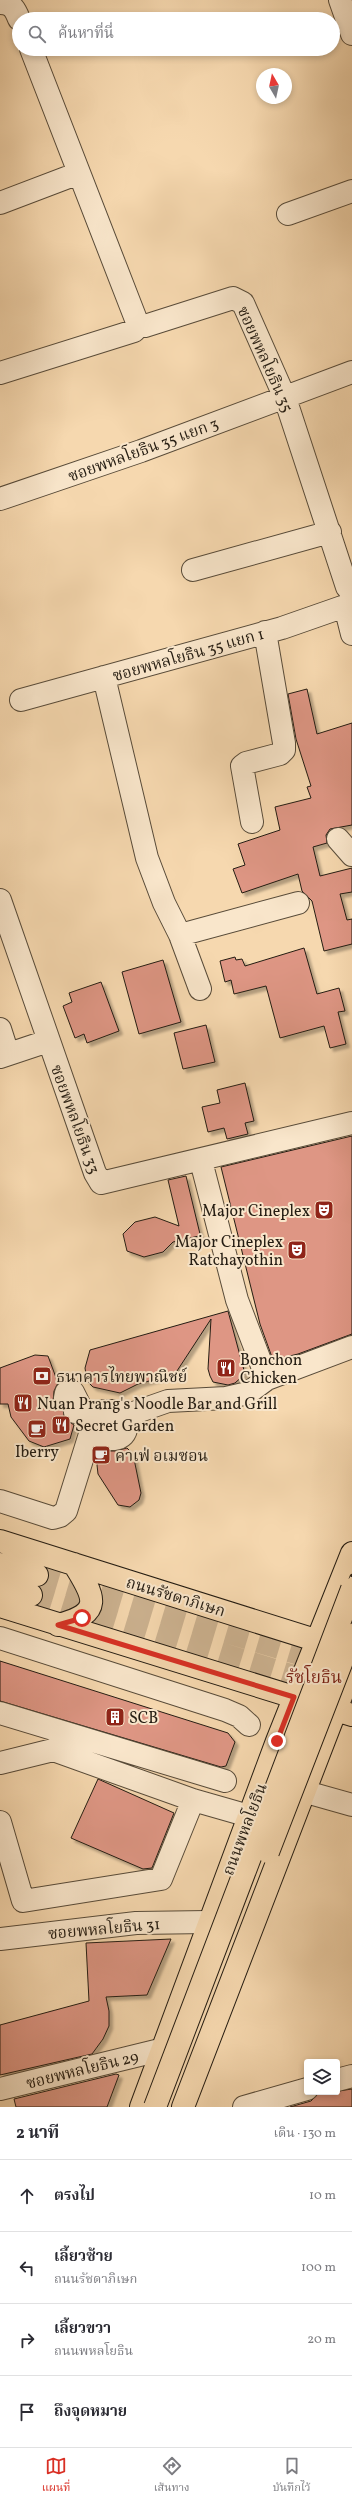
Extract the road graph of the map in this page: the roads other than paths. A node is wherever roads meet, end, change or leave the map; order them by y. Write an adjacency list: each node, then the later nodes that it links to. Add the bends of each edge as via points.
1 (340, 0): 2 (street)
2 (352, 34)
3 (34, 56): 4 (street)
4 (79, 173): 6 (street); 8 (street, via 131,310)
5 (352, 191): 7 (street)
6 (0, 203)
7 (288, 214)
8 (140, 325): 10 (street, ซอยพหลโยธิน 35, via 134,331); 11 (street, ซอยพหลโยธิน 35, via 145,326 233,298 240,300 246,308)
9 (352, 372): 11 (street, ซอยพหลโยธิน 35 แยก 3)
10 (0, 373)
11 (285, 398): 12 (street, ซอยพหลโยธิน 35 แยก 3); 13 (street, ซอยพหลโยธิน 35)
12 (0, 499)
13 (330, 532): 14 (street); 15 (street, ซอยพหลโยธิน 35)
14 (193, 570)
15 (350, 600): 16 (street, ซอยพหลโยธิน 35 แยก 1); 17 (street, ซอยพหลโยธิน 35)
16 (265, 632): 18 (street, ซอยพหลโยธิน 35 แยก 1); 20 (street, via 284,750 280,754 242,766)
17 (352, 634)
18 (104, 677): 19 (street, ซอยพหลโยธิน 35 แยก 1); 25 (street, via 147,858)
19 (21, 700)
20 (252, 822)
21 (338, 839): 22 (street)
22 (352, 855)
23 (0, 900): 28 (street, ซอยพหลโยธิน 33)
24 (298, 903): 25 (street)
25 (180, 935): 26 (street)
26 (200, 989)
27 (0, 1029): 29 (street)
28 (48, 1041): 29 (street); 31 (street, ซอยพหลโยธิน 33, via 95,1174 101,1183)
29 (4, 1056)
30 (352, 1123): 31 (street, ซอยพหลโยธิน 33)
31 (201, 1161): 33 (street, via 237,1300)
32 (352, 1347): 33 (street)
33 (267, 1378): 34 (street, via 248,1392 226,1398 168,1401 125,1416 126,1430 118,1438 108,1439 80,1416 66,1511 53,1518)
34 (0, 1501)
35 (0, 1541): 38 (main road, ถนนรัชดาภิเษก)
36 (352, 1553): 45 (main road, ถนนพหลโยธิน)
37 (0, 1564): 39 (main road, via 34,1585)
38 (74, 1564): 42 (main road, via 91,1593 90,1608 82,1618); 45 (main road, ถนนรัชดาภิเษก)
39 (0, 1586)
40 (352, 1589): 68 (main road, ถนนพหลโยธิน, bridge)
41 (0, 1606): 42 (main road)
42 (58, 1625): 48 (main road)
43 (352, 1635): 69 (main road, ถนนพหลโยธิน, bridge)
44 (0, 1638): 51 (street, via 225,1710 239,1716)
45 (317, 1640): 46 (main road, ถนนรัชดาภิเษก); 48 (main road, ถนนพหลโยธิน)
46 (352, 1651)
47 (352, 1668): 49 (main road)
48 (294, 1697): 49 (main road); 54 (main road, ถนนพหลโยธิน)
49 (344, 1712): 55 (main road)
50 (0, 1713): 53 (street)
51 (249, 1725)
52 (0, 1763): 56 (street, via 53,1750)
53 (225, 1781)
54 (259, 1790): 55 (main road, via 277,1788 290,1796); 58 (main road, ถนนพหลโยธิน)
55 (303, 1799): 57 (street); 70 (main road)
56 (193, 1800): 58 (street); 59 (street, via 161,1879 23,1901)
57 (352, 1805)
58 (249, 1816): 60 (main road, ถนนพหลโยธิน)
59 (0, 1822)
60 (208, 1922): 61 (street, ซอยพหลโยธิน 31, via 136,1923); 62 (main road, ถนนพหลโยธิน)
61 (0, 1938)
62 (164, 2048): 65 (street, ซอยพหลโยธิน 29); 67 (main road, ถนนพหลโยธิน)
63 (352, 2076): 64 (street)
64 (340, 2079)
65 (0, 2089)
66 (304, 2090): 71 (street)
67 (141, 2107)
68 (155, 2107)
69 (170, 2107)
70 (182, 2107)
71 (244, 2107)

